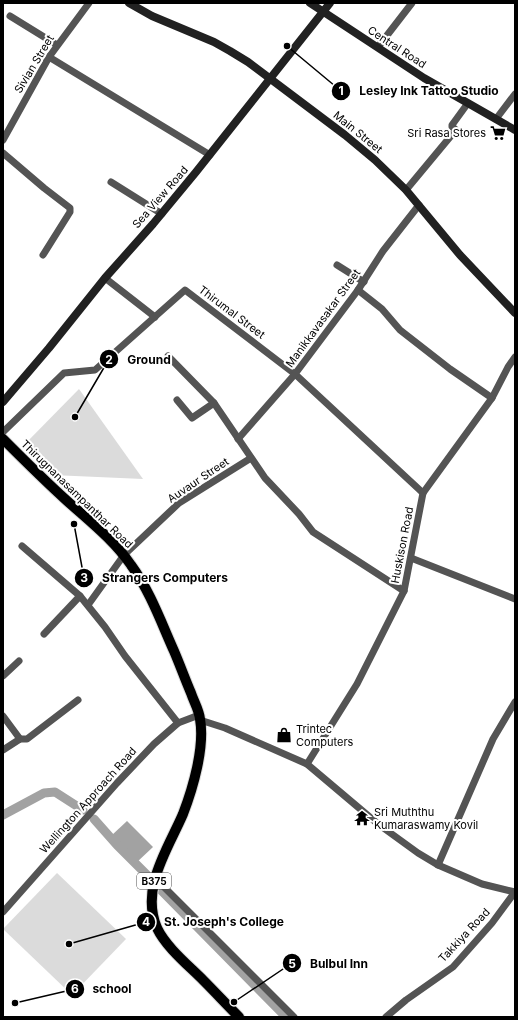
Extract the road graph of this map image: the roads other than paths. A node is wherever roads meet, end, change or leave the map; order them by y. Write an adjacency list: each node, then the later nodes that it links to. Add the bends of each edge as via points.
1 (89, 3): 8 (street, Sivian Street)
2 (129, 3): 11 (main road, Main Street, via 152,16 214,42 248,62)
3 (310, 3): 6 (main road, Central Road)
4 (330, 3): 6 (main road, Sea View Road)
5 (412, 3): 9 (street)
6 (323, 12): 9 (main road, Central Road); 11 (main road, Sea View Road)
7 (10, 16): 8 (street)
8 (57, 45): 10 (street, Sivian Street)
9 (378, 47): 13 (main road, Central Road, via 424,78)
10 (49, 57): 16 (street, Sivian Street); 18 (street)
11 (270, 79): 18 (main road, Sea View Road); 20 (main road, Main Street, via 362,149)
12 (515, 94): 14 (street)
13 (468, 103): 14 (main road, Central Road); 20 (street, via 452,125 455,131)
14 (496, 119): 15 (main road, Central Road)
15 (515, 130)
16 (3, 140)
17 (3, 153): 23 (street, via 70,208)
18 (210, 155): 22 (main road, Sea View Road)
19 (111, 182): 22 (street)
20 (406, 190): 21 (main road, Main Street)
21 (418, 205): 26 (street, Manikkavasakar Street, via 383,251); 28 (main road, Main Street, via 460,255)
22 (162, 214): 25 (main road, Sea View Road)
23 (43, 255)
24 (337, 265): 26 (street)
25 (105, 278): 29 (street); 35 (main road, Sea View Road)
26 (364, 282): 27 (street, Manikkavasakar Street)
27 (358, 290): 32 (street, Manikkavasakar Street); 33 (street, via 382,309 400,330)
28 (515, 313)
29 (155, 317): 32 (street, Thirumal Street, via 185,290); 37 (street, Thirumal Street, via 95,370 64,373)
30 (168, 356): 36 (street)
31 (515, 357): 33 (street, Huskison Road)
32 (295, 374): 39 (street, Manikkavasakar Street); 41 (street, Thirumal Street)
33 (492, 398): 41 (street, Huskison Road)
34 (177, 400): 36 (street, via 192,418)
35 (3, 402)
36 (214, 403): 39 (street)
37 (3, 432)
38 (3, 439): 43 (main road, Thirugnanasampanthar Road / B375)
39 (238, 439): 40 (street)
40 (251, 458): 43 (street, Auvaur Street, via 179,503); 45 (street, via 265,478 313,532)
41 (423, 493): 44 (street, Huskison Road)
42 (22, 546): 46 (street)
43 (124, 555): 48 (street, Auvaur Street); 55 (main road, Thirugnanasampanthar Road / B375, via 152,603 180,664)
44 (411, 558): 45 (street, Huskison Road); 47 (street)
45 (404, 590): 59 (street, Huskison Road, via 357,684)
46 (80, 596): 48 (street); 49 (street)
47 (515, 599)
48 (88, 605): 56 (street)
49 (44, 634)
50 (19, 661): 51 (street)
51 (3, 676)
52 (78, 700): 57 (street, via 27,739)
53 (515, 702): 60 (street, via 493,739)
54 (3, 716): 57 (street)
55 (200, 717): 56 (street, Wellington Approach Road); 59 (street); 61 (main road, B375, via 199,755 192,788)
56 (178, 723): 63 (street, Wellington Approach Road, via 117,783)
57 (20, 739): 58 (street)
58 (3, 750)
59 (307, 764): 60 (street, via 378,824)
60 (438, 865): 62 (street, via 469,880)
61 (155, 878): 64 (main road, B375, via 152,892 153,907 155,921 161,934); 65 (street)
62 (515, 892): 66 (street, Takkiya Road, via 492,923 453,967)
63 (3, 912)
64 (239, 1017)
65 (294, 1017)
66 (386, 1017)

